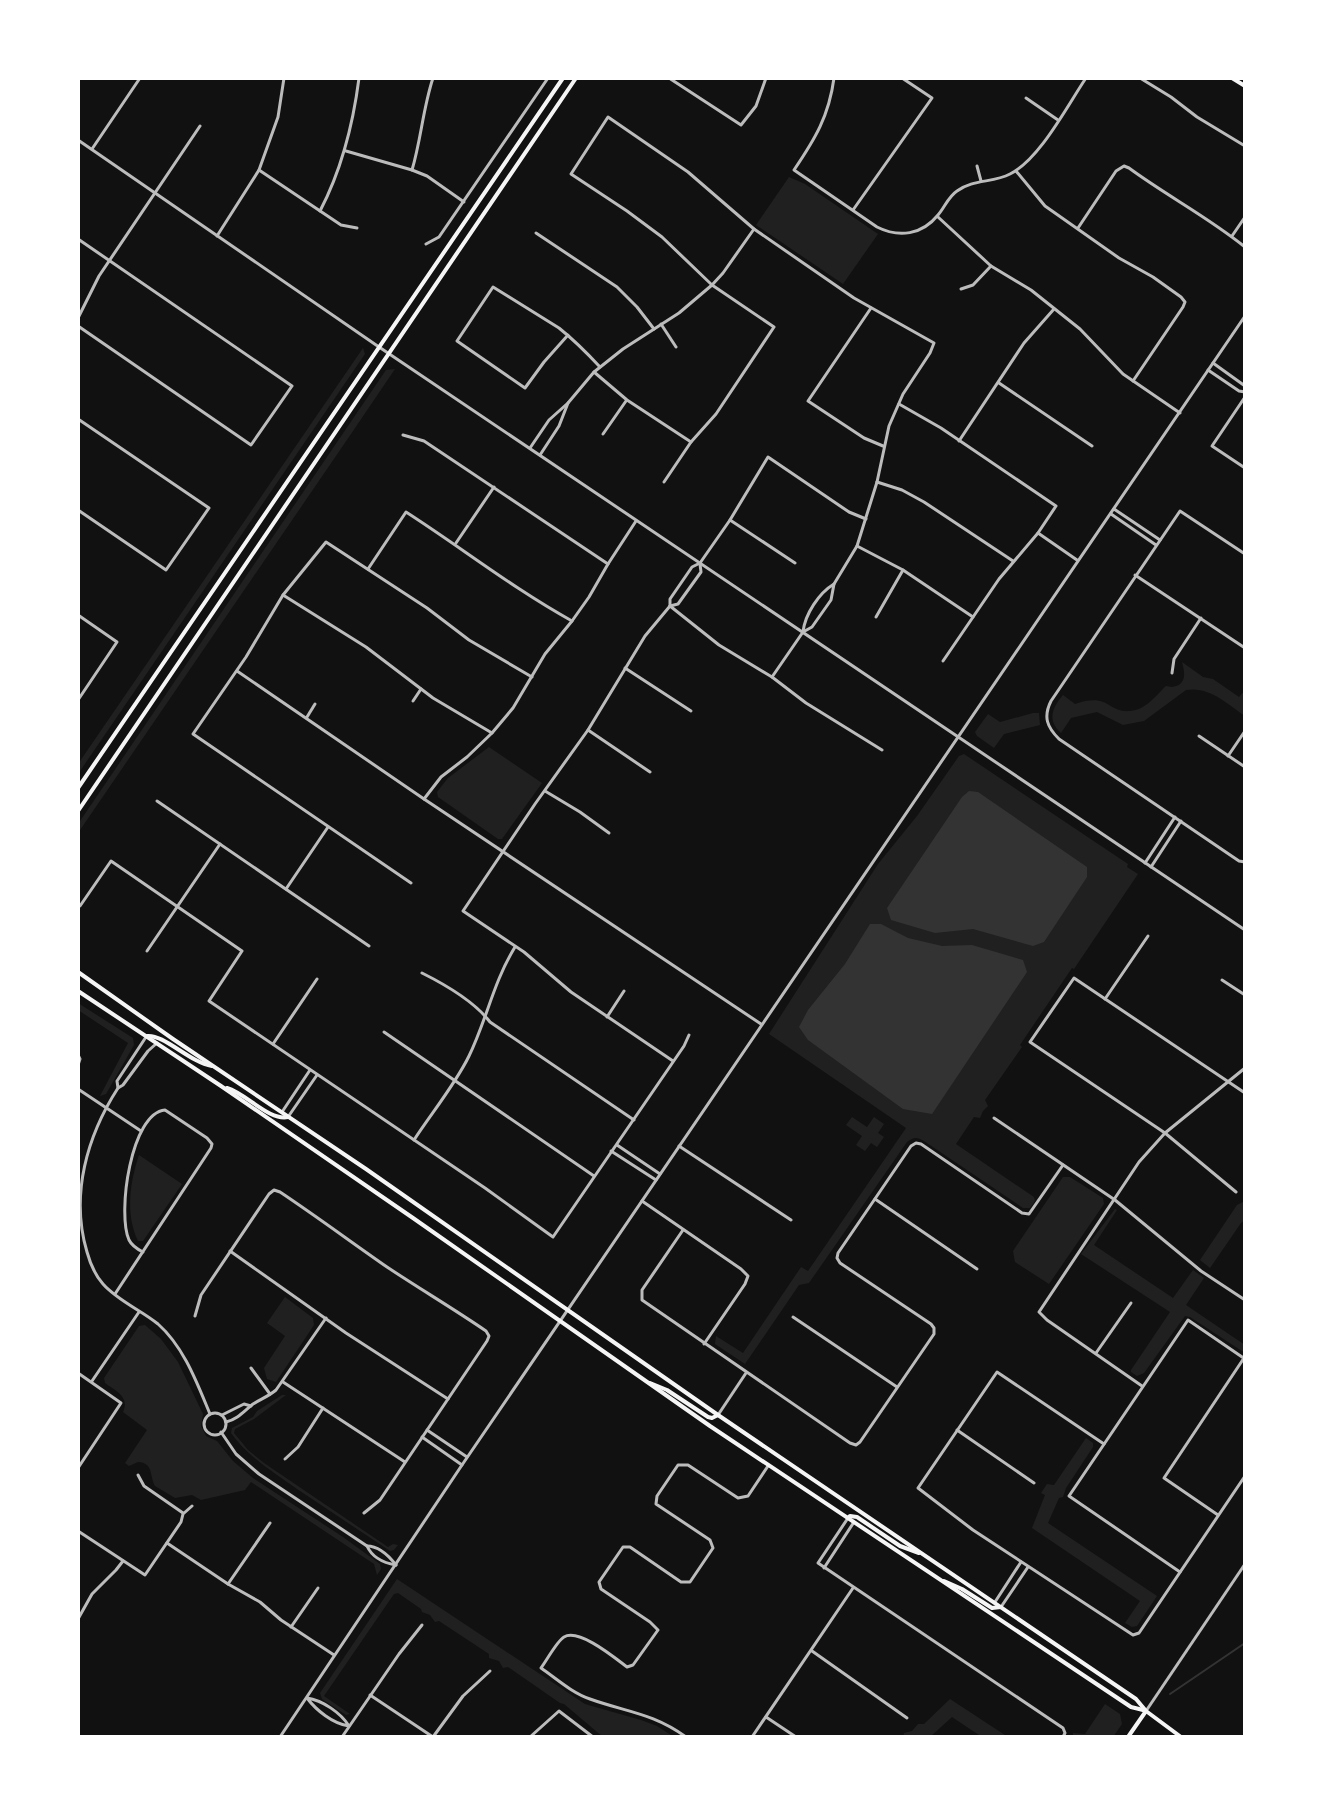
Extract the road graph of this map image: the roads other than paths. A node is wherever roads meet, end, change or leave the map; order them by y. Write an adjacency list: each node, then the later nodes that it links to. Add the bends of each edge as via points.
1 (140, 78): 21 (street)
2 (284, 78): 24 (street, via 278,117)
3 (359, 78): 22 (street)
4 (433, 78): 25 (street)
5 (548, 78): 29 (street)
6 (563, 78): 55 (main road)
7 (576, 78): 57 (main road)
8 (669, 78): 9 (street, via 741,125 756,106)
9 (766, 78)
10 (834, 78): 30 (street, via 819,132 794,170)
11 (902, 78): 30 (street, via 932,98)
12 (1086, 78): 17 (street)
13 (1140, 78): 20 (street)
14 (1232, 78): 15 (main road)
15 (1245, 86)
16 (1026, 98): 17 (street)
17 (1058, 120): 26 (street)
18 (200, 126): 28 (street)
19 (78, 140): 21 (street)
20 (1245, 146)
21 (92, 149): 28 (street)
22 (346, 151): 25 (street); 31 (street)
23 (977, 166): 27 (street)
24 (259, 170): 31 (street); 38 (street)
25 (412, 170): 29 (street)
26 (1016, 171): 27 (street); 35 (street, via 1045,206)
27 (981, 181): 32 (street, via 957,191)
28 (155, 193): 38 (street); 43 (street)
29 (464, 202): 41 (street, via 439,237)
30 (853, 210): 32 (street, via 898,234 918,231)
31 (320, 211): 34 (street)
32 (937, 217): 44 (street)
33 (1245, 217): 39 (street)
34 (357, 228)
35 (1078, 228): 39 (street, via 1124,166); 62 (street, via 1185,302)
36 (754, 229): 45 (street); 45 (street, via 688,172 608,117 571,174 662,237); 47 (street)
37 (536, 233): 53 (street, via 617,287)
38 (217, 236): 55 (street)
39 (1232, 236): 42 (street)
40 (78, 239): 43 (street)
41 (426, 244)
42 (1245, 247)
43 (109, 260): 50 (street); 52 (street, via 292,386 251,445)
44 (991, 266): 46 (street, via 973,285); 48 (street)
45 (712, 285): 51 (street); 74 (street, via 774,327)
46 (961, 289)
47 (871, 308): 68 (street, via 934,343); 75 (street, via 808,401)
48 (1054, 309): 62 (street); 63 (street)
49 (1245, 316): 58 (street)
50 (78, 318)
51 (661, 324): 53 (street); 56 (street)
52 (78, 326)
53 (654, 329): 59 (street)
54 (568, 335): 54 (street, via 525,388 457,341 493,287); 59 (street)
55 (379, 347): 57 (street); 134 (main road)
56 (676, 347)
57 (388, 353): 77 (street); 138 (main road)
58 (1213, 363): 60 (street); 64 (street)
59 (600, 367): 61 (street)
60 (1208, 370): 65 (street); 69 (street)
61 (594, 372): 66 (street); 67 (street)
62 (1133, 381): 69 (street)
63 (998, 382): 73 (street); 76 (street)
64 (1245, 386)
65 (1245, 394): 79 (street, via 1212,446)
66 (627, 400): 71 (street); 74 (street)
67 (568, 403): 77 (street); 78 (street)
68 (898, 404): 73 (street); 75 (street)
69 (1180, 413): 83 (street)
70 (78, 419): 84 (street, via 209,508 166,570)
71 (603, 434)
72 (403, 435): 82 (street, via 424,441)
73 (959, 441): 89 (street, via 1056,506)
74 (691, 442): 80 (street)
75 (884, 446): 81 (street)
76 (1092, 446)
77 (530, 448): 78 (street)
78 (540, 455): 87 (street)
79 (1245, 468)
80 (664, 482)
81 (877, 482): 86 (street); 95 (street, via 924,502)
82 (494, 487): 91 (street); 99 (street)
83 (1114, 509): 85 (street); 90 (street)
84 (78, 510)
85 (1111, 514): 92 (street); 96 (street)
86 (866, 519): 88 (street, via 768,457); 93 (street)
87 (637, 520): 97 (street); 99 (street)
88 (730, 520): 97 (street); 98 (street)
89 (1038, 533): 95 (street); 96 (street)
90 (1160, 540): 92 (street); 94 (street, via 1180,511)
91 (455, 544): 100 (street, via 406,512); 110 (street)
92 (1156, 545): 102 (street)
93 (857, 546): 101 (street); 103 (street)
94 (1245, 554)
95 (1013, 561): 108 (street)
96 (1078, 561): 129 (street)
97 (700, 563): 105 (street, via 677,588); 105 (street, via 701,572 678,604); 111 (street)
98 (795, 563)
99 (608, 564): 110 (street)
100 (368, 569): 104 (street, via 326,542); 117 (street)
101 (903, 570): 107 (street); 108 (street)
102 (1135, 575): 109 (street); 139 (street, via 1051,701 1046,718 1059,739)
103 (834, 584): 111 (street, via 804,621); 111 (street, via 831,600)
104 (283, 595): 115 (street); 119 (street)
105 (670, 606): 114 (street); 118 (street, via 719,645)
106 (78, 615): 120 (street, via 117,642)
107 (876, 617)
108 (973, 617): 113 (street)
109 (1201, 618): 112 (street); 116 (street, via 1174,659)
110 (572, 621): 117 (street)
111 (803, 632): 118 (street); 129 (street)
112 (1245, 648)
113 (943, 661)
114 (625, 668): 123 (street); 125 (street)
115 (237, 670): 124 (street); 141 (street, via 193,734)
116 (1172, 673)
117 (532, 677): 127 (street)
118 (772, 677): 130 (street)
119 (421, 689): 121 (street); 127 (street)
120 (78, 700)
121 (413, 701)
122 (315, 704): 124 (street)
123 (691, 711)
124 (306, 719): 136 (street)
125 (588, 730): 133 (street); 135 (street)
126 (1245, 731): 131 (street)
127 (492, 733): 136 (street)
128 (1199, 736): 131 (street)
129 (958, 738): 146 (street); 167 (street)
130 (882, 750)
131 (1228, 756): 132 (street)
132 (1245, 767)
133 (650, 772)
134 (78, 788)
135 (545, 791): 142 (street); 144 (street)
136 (424, 799): 144 (street)
137 (157, 801): 143 (street)
138 (78, 811)
139 (1175, 817): 140 (street); 146 (street)
140 (1181, 821): 145 (street); 147 (street)
141 (328, 827): 148 (street); 149 (street)
142 (609, 833)
143 (220, 844): 149 (street); 151 (street)
144 (503, 851): 155 (street, via 463,911); 167 (street)
145 (1245, 862)
146 (1145, 863): 147 (street)
147 (1151, 867): 152 (street)
148 (411, 883)
149 (286, 889): 154 (street)
150 (80, 906): 151 (street, via 111,861)
151 (177, 906): 156 (street); 172 (street, via 242,951 209,1001)
152 (1245, 930)
153 (1148, 936): 164 (street)
154 (369, 946)
155 (515, 947): 165 (street, via 493,989); 166 (street)
156 (147, 951)
157 (78, 972): 176 (main road)
158 (422, 973): 165 (street)
159 (317, 979): 172 (street)
160 (1222, 980): 163 (street)
161 (78, 991): 170 (main road)
162 (624, 991): 166 (street)
163 (1245, 995)
164 (1105, 999): 181 (street); 192 (street, via 1074,978 1030,1042)
165 (486, 1016): 180 (street); 190 (street)
166 (607, 1017): 174 (street)
167 (761, 1024): 195 (street)
168 (384, 1032): 180 (street)
169 (689, 1035): 174 (street)
170 (147, 1036): 171 (main road); 176 (main road); 183 (street, via 117,1081)
171 (157, 1043): 182 (main road); 183 (street)
172 (273, 1044): 178 (street)
173 (79, 1057): 175 (street)
174 (673, 1061): 190 (street)
175 (78, 1065)
176 (214, 1067): 187 (main road)
177 (1245, 1068): 181 (street)
178 (310, 1070): 179 (street); 187 (street)
179 (317, 1075): 188 (street); 193 (street)
180 (454, 1080): 193 (street); 199 (street)
181 (1228, 1082): 185 (street); 192 (street)
182 (221, 1086): 188 (main road, via 276,1117); 218 (main road)
183 (118, 1088): 186 (street)
184 (78, 1089): 186 (street)
185 (1245, 1093)
186 (106, 1107): 191 (street); 210 (street, via 87,1156 80,1207 89,1259)
187 (282, 1112): 188 (main road)
188 (288, 1117): 213 (main road)
189 (994, 1118): 197 (street)
190 (634, 1120): 194 (street)
191 (142, 1132): 208 (street, via 128,1172 125,1203 128,1236); 208 (street, via 154,1113 168,1111 212,1144)
192 (1165, 1133): 201 (street); 203 (street)
193 (414, 1140): 199 (street, via 553,1237)
194 (616, 1144): 196 (street); 198 (street)
195 (679, 1146): 198 (street); 205 (street)
196 (611, 1151): 199 (street); 200 (street)
197 (1063, 1165): 202 (street, via 1029,1214 1022,1213 916,1143); 203 (street)
198 (660, 1174): 200 (street)
199 (594, 1176)
200 (656, 1180): 204 (street)
201 (1236, 1192)
202 (875, 1199): 209 (street); 229 (street, via 837,1258 934,1328)
203 (1115, 1200): 211 (street); 220 (street, via 1039,1312)
204 (642, 1201): 206 (street); 213 (street)
205 (791, 1220)
206 (683, 1230): 219 (street, via 640,1298); 219 (street, via 748,1276)
207 (230, 1251): 215 (street, via 201,1295); 217 (street); 231 (street, via 274,1190 329,1224 486,1331 489,1336)
208 (143, 1252): 210 (street)
209 (977, 1269)
210 (115, 1294): 214 (street)
211 (1245, 1300)
212 (1131, 1303): 220 (street)
213 (568, 1310): 218 (street); 236 (main road)
214 (139, 1312): 226 (street); 234 (street, via 159,1325 179,1349)
215 (195, 1316)
216 (793, 1317): 229 (street)
217 (326, 1318): 227 (street); 231 (street)
218 (560, 1322): 225 (main road); 243 (street)
219 (704, 1344): 224 (street)
220 (1096, 1353): 228 (street)
221 (1245, 1358): 228 (street, via 1188,1320); 255 (street, via 1164,1478)
222 (251, 1368): 230 (street)
223 (78, 1373): 226 (street)
224 (746, 1373): 229 (street, via 856,1445); 236 (street)
225 (643, 1381): 236 (main road, via 708,1417); 247 (main road)
226 (91, 1382): 248 (street, via 121,1403)
227 (283, 1382): 230 (street); 233 (street)
228 (1142, 1386): 242 (street)
229 (897, 1387)
230 (270, 1394): 232 (street)
231 (448, 1399): 238 (street)
232 (251, 1406): 235 (street); 237 (street)
233 (323, 1408): 244 (street); 245 (street)
234 (210, 1414): 235 (street); 240 (street, via 206,1429)
235 (222, 1415): 237 (street)
236 (718, 1415): 261 (main road)
237 (226, 1422): 240 (street)
238 (427, 1430): 241 (street); 243 (street)
239 (957, 1430): 242 (street, via 997,1372); 251 (street); 263 (street, via 918,1488)
240 (221, 1432): 265 (street, via 259,1474 378,1558)
241 (422, 1437): 245 (street); 246 (street)
242 (1104, 1444): 268 (street, via 1069,1496)
243 (467, 1457): 246 (street)
244 (285, 1459)
245 (405, 1462): 253 (street, via 380,1500)
246 (462, 1465): 265 (street)
247 (768, 1466): 256 (main road); 294 (street, via 748,1496 738,1498 688,1465 678,1465 656,1504 710,1540 713,1548 706,1559 690,1582 681,1582 623,1547 599,1582 601,1589 658,1630 627,1667 586,1639 569,1635 541,1668 581,1695 651,1716)
248 (78, 1468)
249 (138, 1475): 254 (street, via 144,1486)
250 (1245, 1476): 255 (street)
251 (1034, 1483)
252 (192, 1506): 254 (street)
253 (364, 1513)
254 (183, 1514): 260 (street)
255 (1218, 1515): 268 (street)
256 (848, 1518): 257 (main road); 261 (main road, via 857,1517 900,1546); 267 (street, via 818,1563)
257 (854, 1522): 267 (street); 269 (main road)
258 (270, 1523): 270 (street)
259 (78, 1531): 262 (street)
260 (167, 1543): 262 (street, via 145,1575); 270 (street)
261 (926, 1555): 273 (main road)
262 (123, 1561): 275 (street)
263 (1021, 1562): 266 (street); 273 (street)
264 (1245, 1564): 284 (street)
265 (396, 1565): 280 (street)
266 (1028, 1566): 268 (street, via 1133,1635); 274 (street)
267 (824, 1568): 272 (street)
268 (1180, 1572)
269 (936, 1578): 274 (main road, via 992,1608); 284 (main road, via 1131,1707)
270 (228, 1584): 278 (street)
271 (318, 1588): 278 (street)
272 (853, 1588): 279 (street); 288 (street, via 1063,1728)
273 (994, 1602): 274 (main road)
274 (1001, 1607): 284 (main road)
275 (79, 1613): 276 (street)
276 (78, 1619)
277 (422, 1625): 282 (street)
278 (291, 1627): 280 (street)
279 (812, 1651): 285 (street); 286 (street)
280 (334, 1655): 283 (street)
281 (490, 1671): 291 (street, via 463,1696)
282 (370, 1695): 287 (street); 291 (street)
283 (307, 1698): 287 (street, via 340,1725); 287 (street, via 317,1699); 289 (street)
284 (1146, 1711): 297 (main road); 298 (main road)
285 (766, 1717): 295 (street); 296 (street)
286 (907, 1718)
287 (349, 1726): 290 (street)
288 (1064, 1735)
289 (280, 1737)
290 (342, 1737)
291 (433, 1737)
292 (530, 1737): 293 (street, via 559,1711)
293 (593, 1737)
294 (686, 1737)
295 (752, 1737)
296 (796, 1737)
297 (1128, 1737)
298 (1181, 1737)

